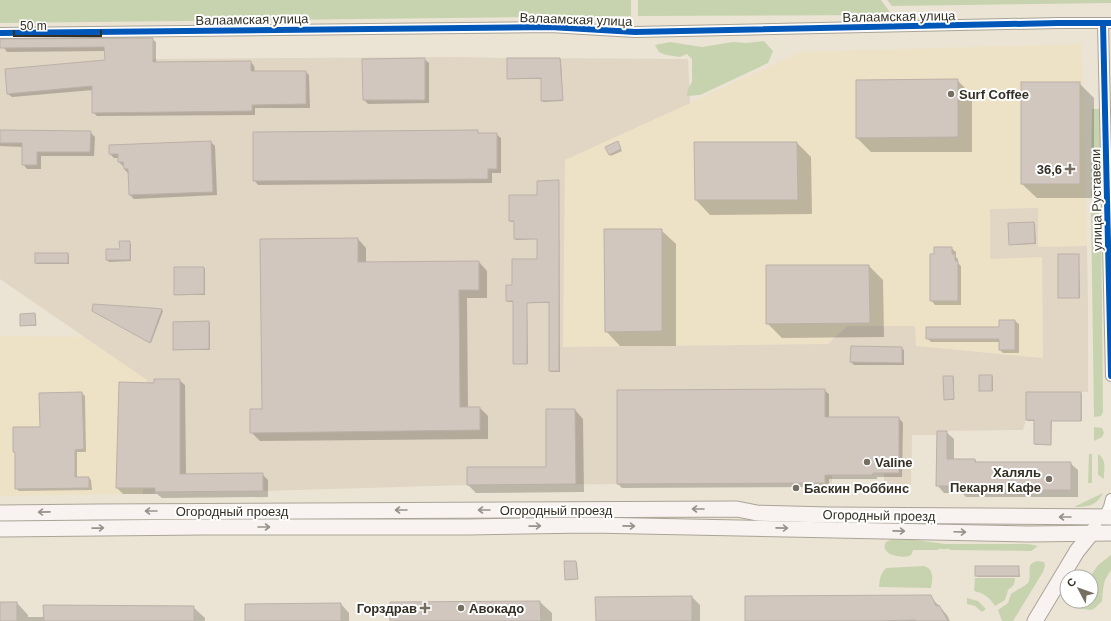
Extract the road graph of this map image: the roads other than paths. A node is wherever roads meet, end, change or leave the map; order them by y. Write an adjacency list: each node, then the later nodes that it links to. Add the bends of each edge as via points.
1 (1107, 23): 2 (street, Валаамская улица, via 635,32 550,27); 3 (street, улица Руставели)
2 (0, 33)
3 (1111, 376)
4 (1111, 499): 6 (street)
5 (0, 513): 6 (main road, Огородный проезд, one-way to 5, via 757,513 737,509)
6 (1108, 517): 8 (main road)
7 (0, 529): 8 (main road, Огородный проезд, one-way to 8, via 590,525 1029,534)
8 (1092, 533): 9 (main road, Огородный проезд); 10 (main road, via 1077,551)
9 (1111, 533)
10 (1035, 621)

